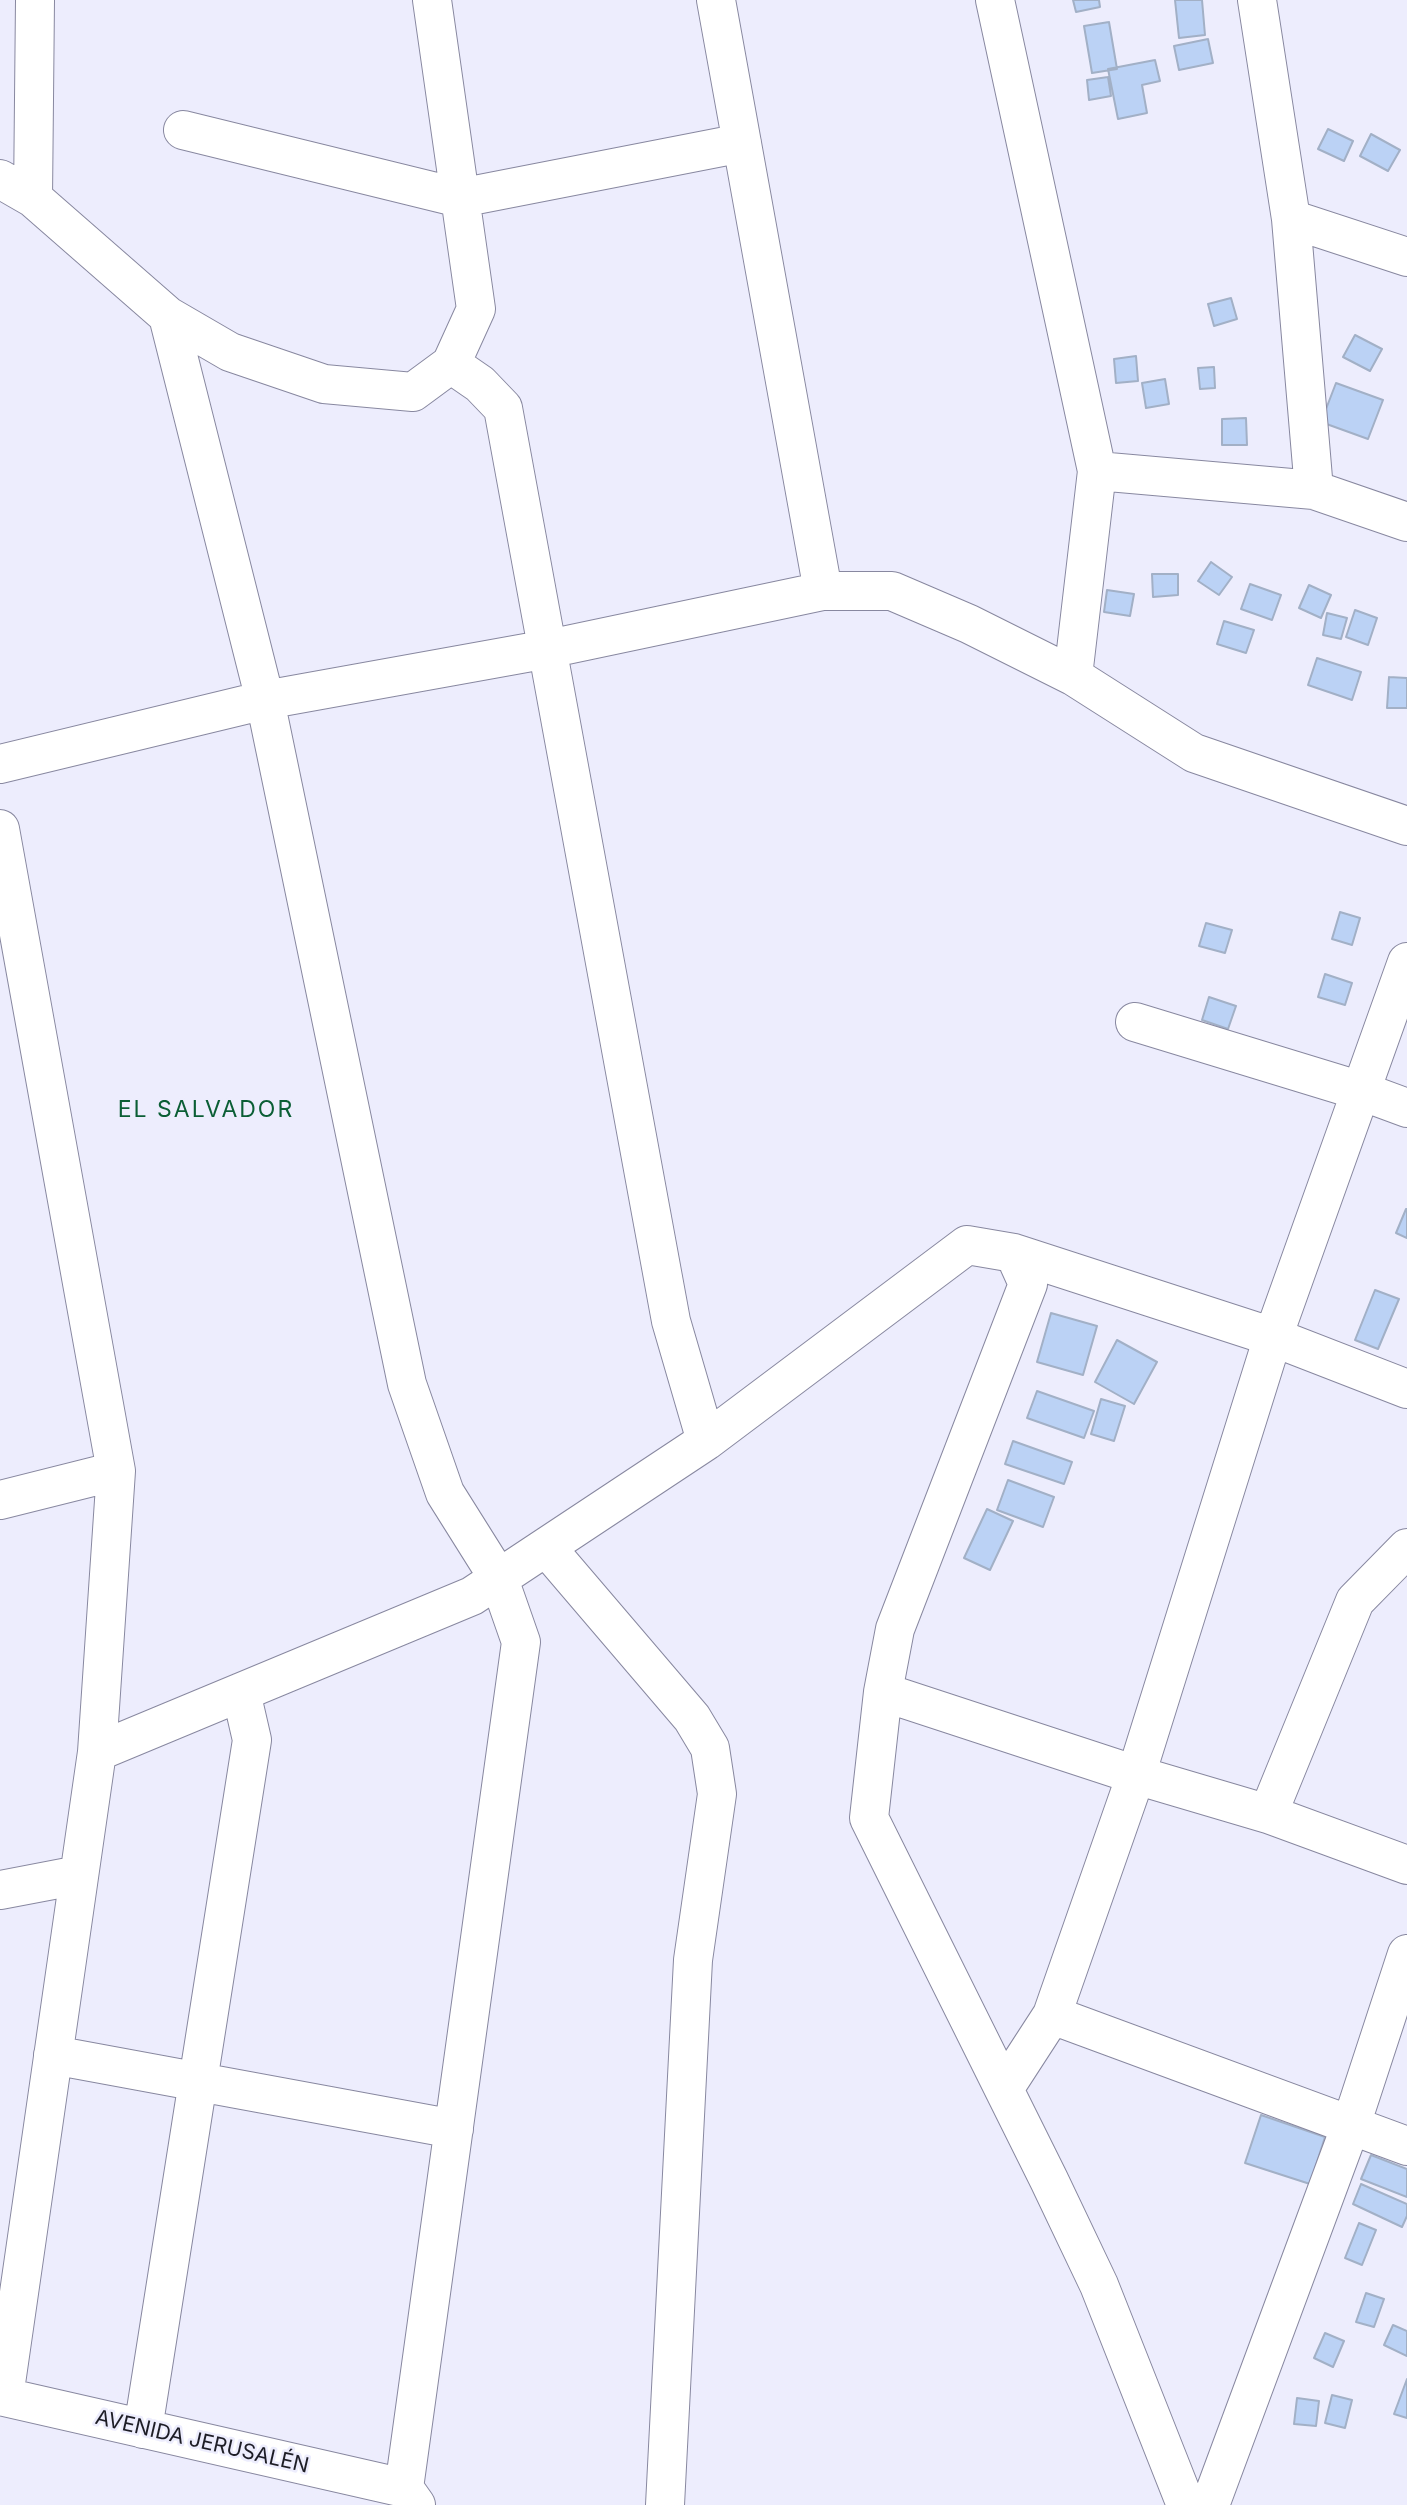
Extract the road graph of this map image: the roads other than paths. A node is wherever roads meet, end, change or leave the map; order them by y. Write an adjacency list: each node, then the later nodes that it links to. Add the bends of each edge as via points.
1 (35, 0): 9 (street)
2 (432, 0): 10 (street)
3 (716, 0): 7 (street)
4 (995, 0): 15 (street)
5 (1257, 0): 11 (street)
6 (183, 130): 10 (street)
7 (742, 143): 10 (street); 18 (street)
8 (0, 179): 9 (street)
9 (33, 198): 13 (street)
10 (460, 198): 14 (street, via 476,309)
11 (1291, 219): 12 (street); 16 (street)
12 (1407, 257)
13 (168, 316): 14 (street, via 230,352 324,384 412,392); 21 (street)
14 (450, 364): 19 (street, via 480,384 503,408)
15 (1097, 471): 16 (street); 20 (street)
16 (1314, 489): 17 (street)
17 (1407, 522)
18 (823, 591): 19 (street); 20 (street, via 892,591)
19 (548, 649): 21 (street); 32 (street, via 671,1321)
20 (1073, 676): 23 (street, via 1194,753)
21 (265, 700): 22 (street); 37 (street, via 407,1384 445,1493)
22 (0, 764)
23 (1407, 826)
24 (0, 829): 33 (street)
25 (1407, 962): 27 (street)
26 (1135, 1022): 27 (street)
27 (1361, 1091): 28 (street); 30 (street)
28 (1407, 1108)
29 (1014, 1253): 30 (street); 32 (street, via 967,1245); 39 (street, via 1028,1284 895,1629)
30 (1273, 1337): 31 (street); 41 (street)
31 (1407, 1389)
32 (706, 1441): 35 (street)
33 (116, 1471): 34 (street); 40 (street)
34 (0, 1500)
35 (546, 1547): 37 (street); 57 (street, via 692,1718 710,1748 717,1794 693,1960)
36 (1407, 1548): 42 (street, via 1355,1601)
37 (499, 1579): 38 (street, via 471,1597); 52 (street, via 521,1642)
38 (241, 1692): 40 (street); 49 (street, via 253,1740)
39 (883, 1692): 41 (street); 50 (street, via 869,1818)
40 (97, 1752): 44 (street)
41 (1136, 1775): 42 (street); 47 (street)
42 (1268, 1814): 43 (street)
43 (1407, 1865)
44 (79, 1874): 45 (street); 48 (street)
45 (0, 1891)
46 (1407, 1954): 51 (street)
47 (1052, 2015): 50 (street); 51 (street)
48 (53, 2055): 49 (street); 54 (street)
49 (198, 2084): 52 (street); 55 (street)
50 (1004, 2089): 58 (street, via 1099,2286)
51 (1351, 2125): 53 (street); 59 (street)
52 (454, 2129): 56 (street)
53 (1407, 2146)
54 (2, 2396): 55 (street, AVENIDA JERUSALÉN)
55 (143, 2428): 56 (street, AVENIDA JERUSALÉN)
56 (410, 2497)
57 (665, 2505)
58 (1186, 2505)
59 (1210, 2505)

